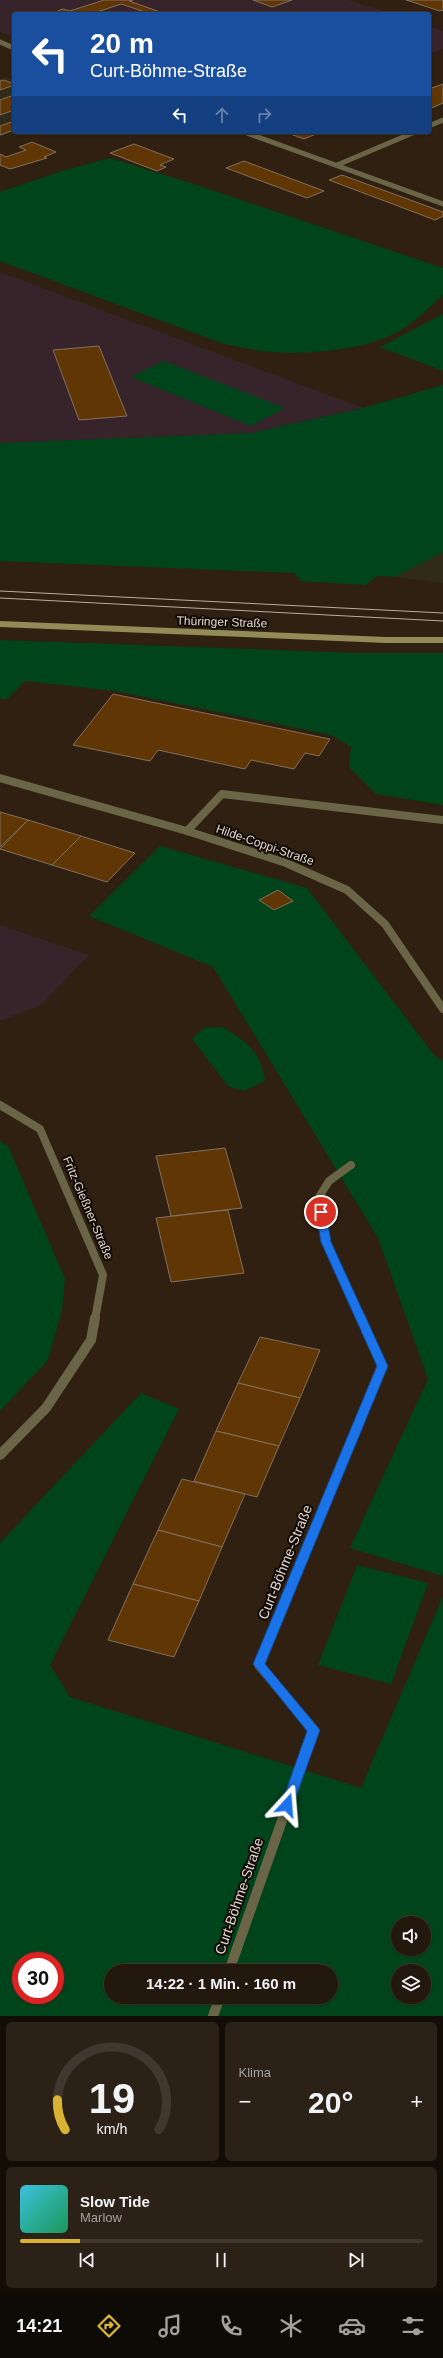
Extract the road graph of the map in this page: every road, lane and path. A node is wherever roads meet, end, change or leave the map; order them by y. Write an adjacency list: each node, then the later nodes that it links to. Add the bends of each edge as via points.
1 (0, 42): 2 (street)
2 (6, 45): 3 (street); 4 (street)
3 (0, 47)
4 (12, 47)
5 (443, 120): 6 (street)
6 (431, 125)
7 (250, 134): 9 (street)
8 (409, 134): 9 (street)
9 (337, 165): 10 (street)
10 (443, 204)
11 (0, 624): 12 (main road, Thüringer Straße, via 386,640)
12 (443, 640)
13 (0, 778): 15 (street, Hilde-Coppi-Straße)
14 (443, 820): 15 (street, Hilde-Coppi-Straße, via 222,794)
15 (187, 831): 16 (street, Hilde-Coppi-Straße, via 286,863 347,890 385,924)
16 (443, 1009)
17 (0, 1106): 19 (street, Fritz-Gießner-Straße, via 40,1129 103,1274 91,1340 46,1408)
18 (351, 1165): 20 (street, Curt-Böhme-Straße, via 329,1181 319,1197 326,1242 382,1366 259,1664 314,1730)
19 (0, 1455)
20 (231, 1964)
21 (217, 2004): 22 (street)
22 (213, 2016)

